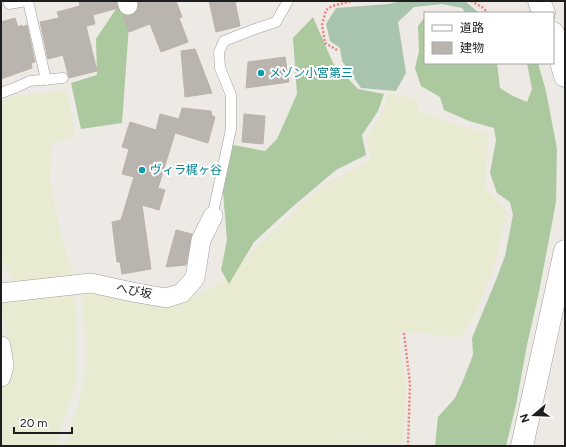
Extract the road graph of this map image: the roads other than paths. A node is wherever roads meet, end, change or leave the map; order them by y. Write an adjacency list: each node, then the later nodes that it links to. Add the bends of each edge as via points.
1 (27, 1): 4 (lane); 9 (lane)
2 (288, 1): 12 (lane, via 276,22 224,41 219,52 220,68 231,95 231,129 214,208)
3 (540, 1): 5 (street)
4 (9, 4)
5 (544, 12)
6 (554, 37): 7 (street)
7 (565, 76)
8 (62, 78): 9 (lane)
9 (46, 80): 10 (lane, via 30,81)
10 (1, 93)
11 (213, 216): 12 (street, へび坂)
12 (201, 240): 14 (street, へび坂, via 195,278 182,293 166,298 91,282)
13 (565, 250): 17 (street)
14 (1, 292)
15 (1, 346): 16 (street, via 4,366)
16 (1, 377)
17 (522, 446)

